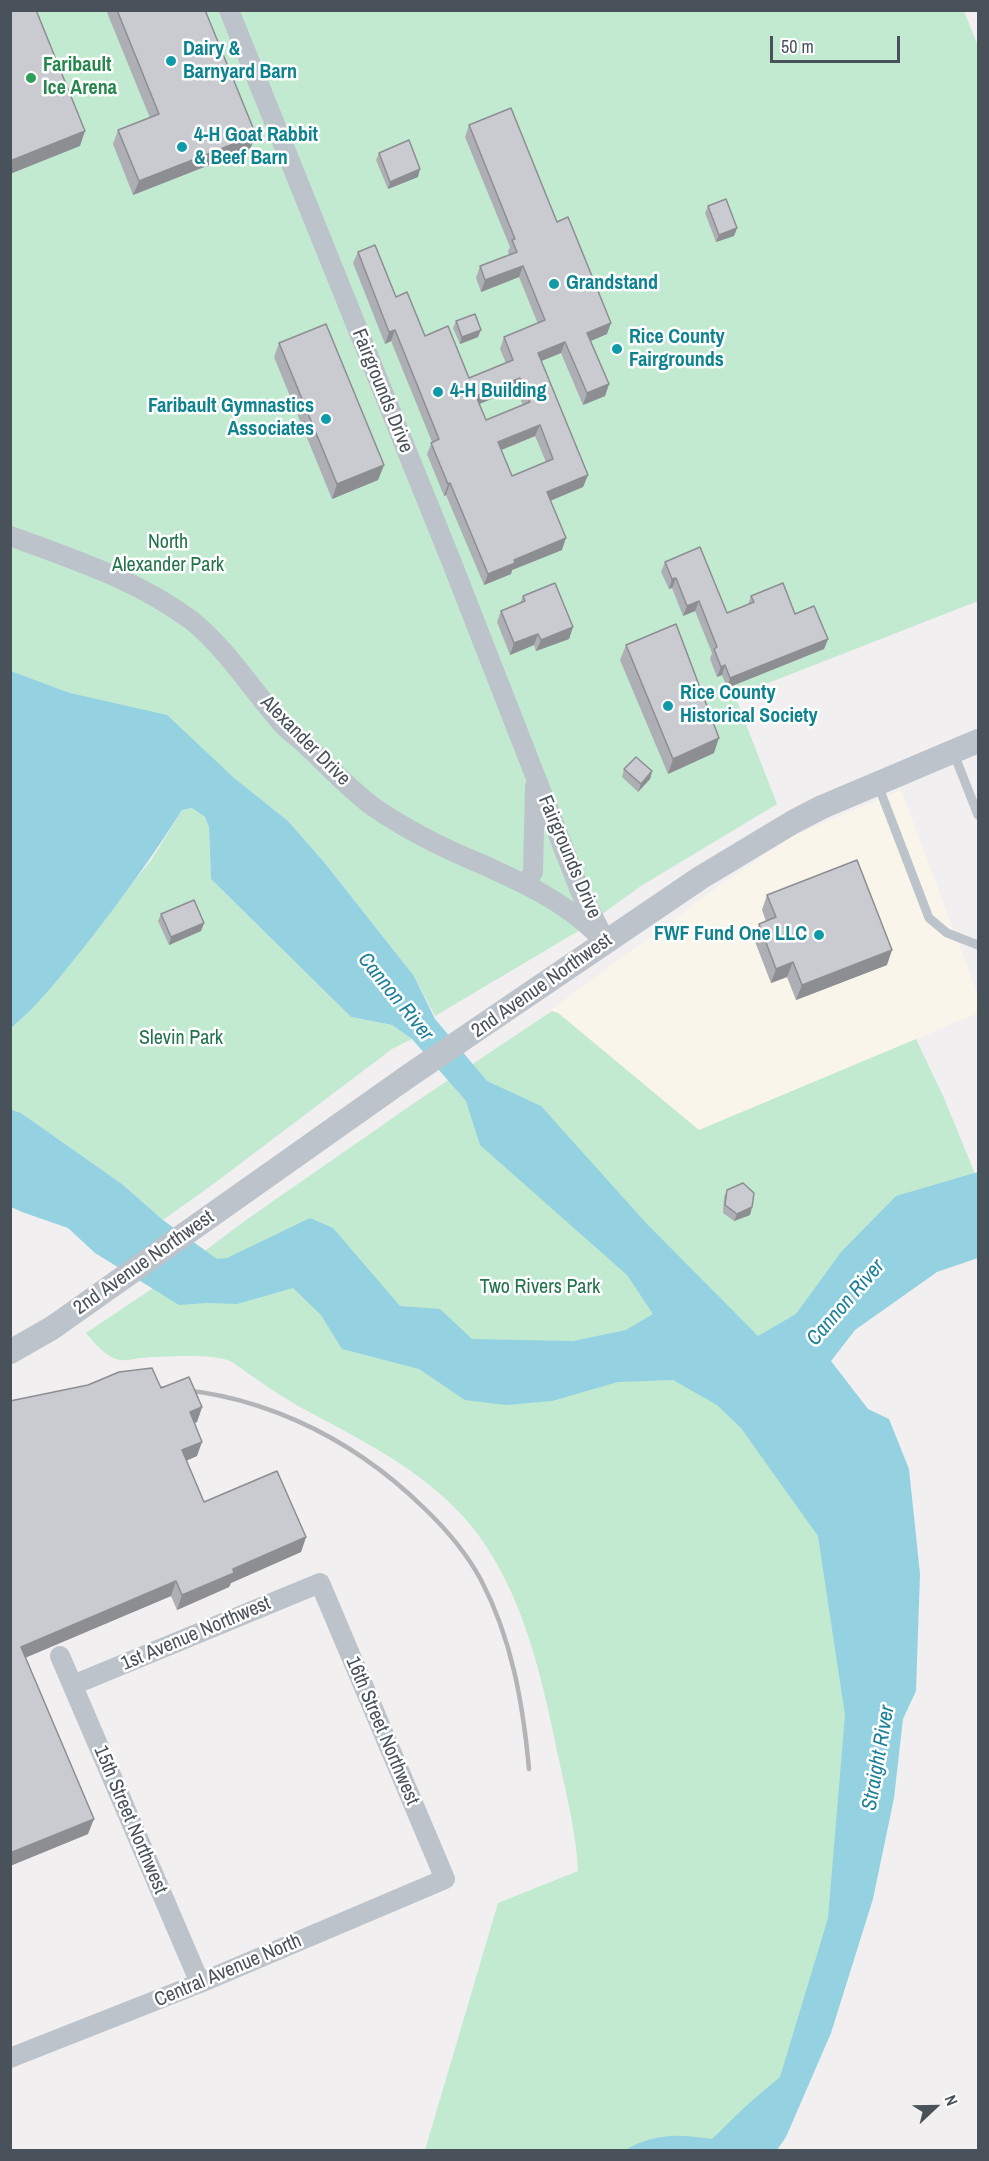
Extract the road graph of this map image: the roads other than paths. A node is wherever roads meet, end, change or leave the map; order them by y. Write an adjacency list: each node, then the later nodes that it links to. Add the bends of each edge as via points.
1 (229, 10): 5 (street, Fairgrounds Drive)
2 (10, 536): 8 (street, Alexander Drive, via 125,581 191,621 224,654 279,722 374,807 415,832)
3 (978, 741): 4 (street, 2nd Avenue Northwest)
4 (953, 752): 6 (street, 2nd Avenue Northwest); 7 (lane)
5 (534, 772): 8 (street, Fairgrounds Drive, via 533,872); 9 (street, Fairgrounds Drive, via 581,893)
6 (877, 783): 9 (street, 2nd Avenue Northwest, via 793,822 700,878); 10 (lane, via 929,918 947,933)
7 (978, 814)
8 (526, 885): 9 (street, Alexander Drive, via 570,909)
9 (606, 942): 11 (street, 2nd Avenue Northwest, via 52,1328)
10 (978, 945)
11 (10, 1352)
12 (320, 1582): 14 (street, 1st Avenue Northwest); 15 (street, 16th Street Northwest)
13 (60, 1656): 14 (street, 15th Street Northwest)
14 (73, 1685): 16 (street, 15th Street Northwest)
15 (445, 1879): 16 (street, Central Avenue North)
16 (200, 1983): 17 (street, Central Avenue North)
17 (10, 2058)

